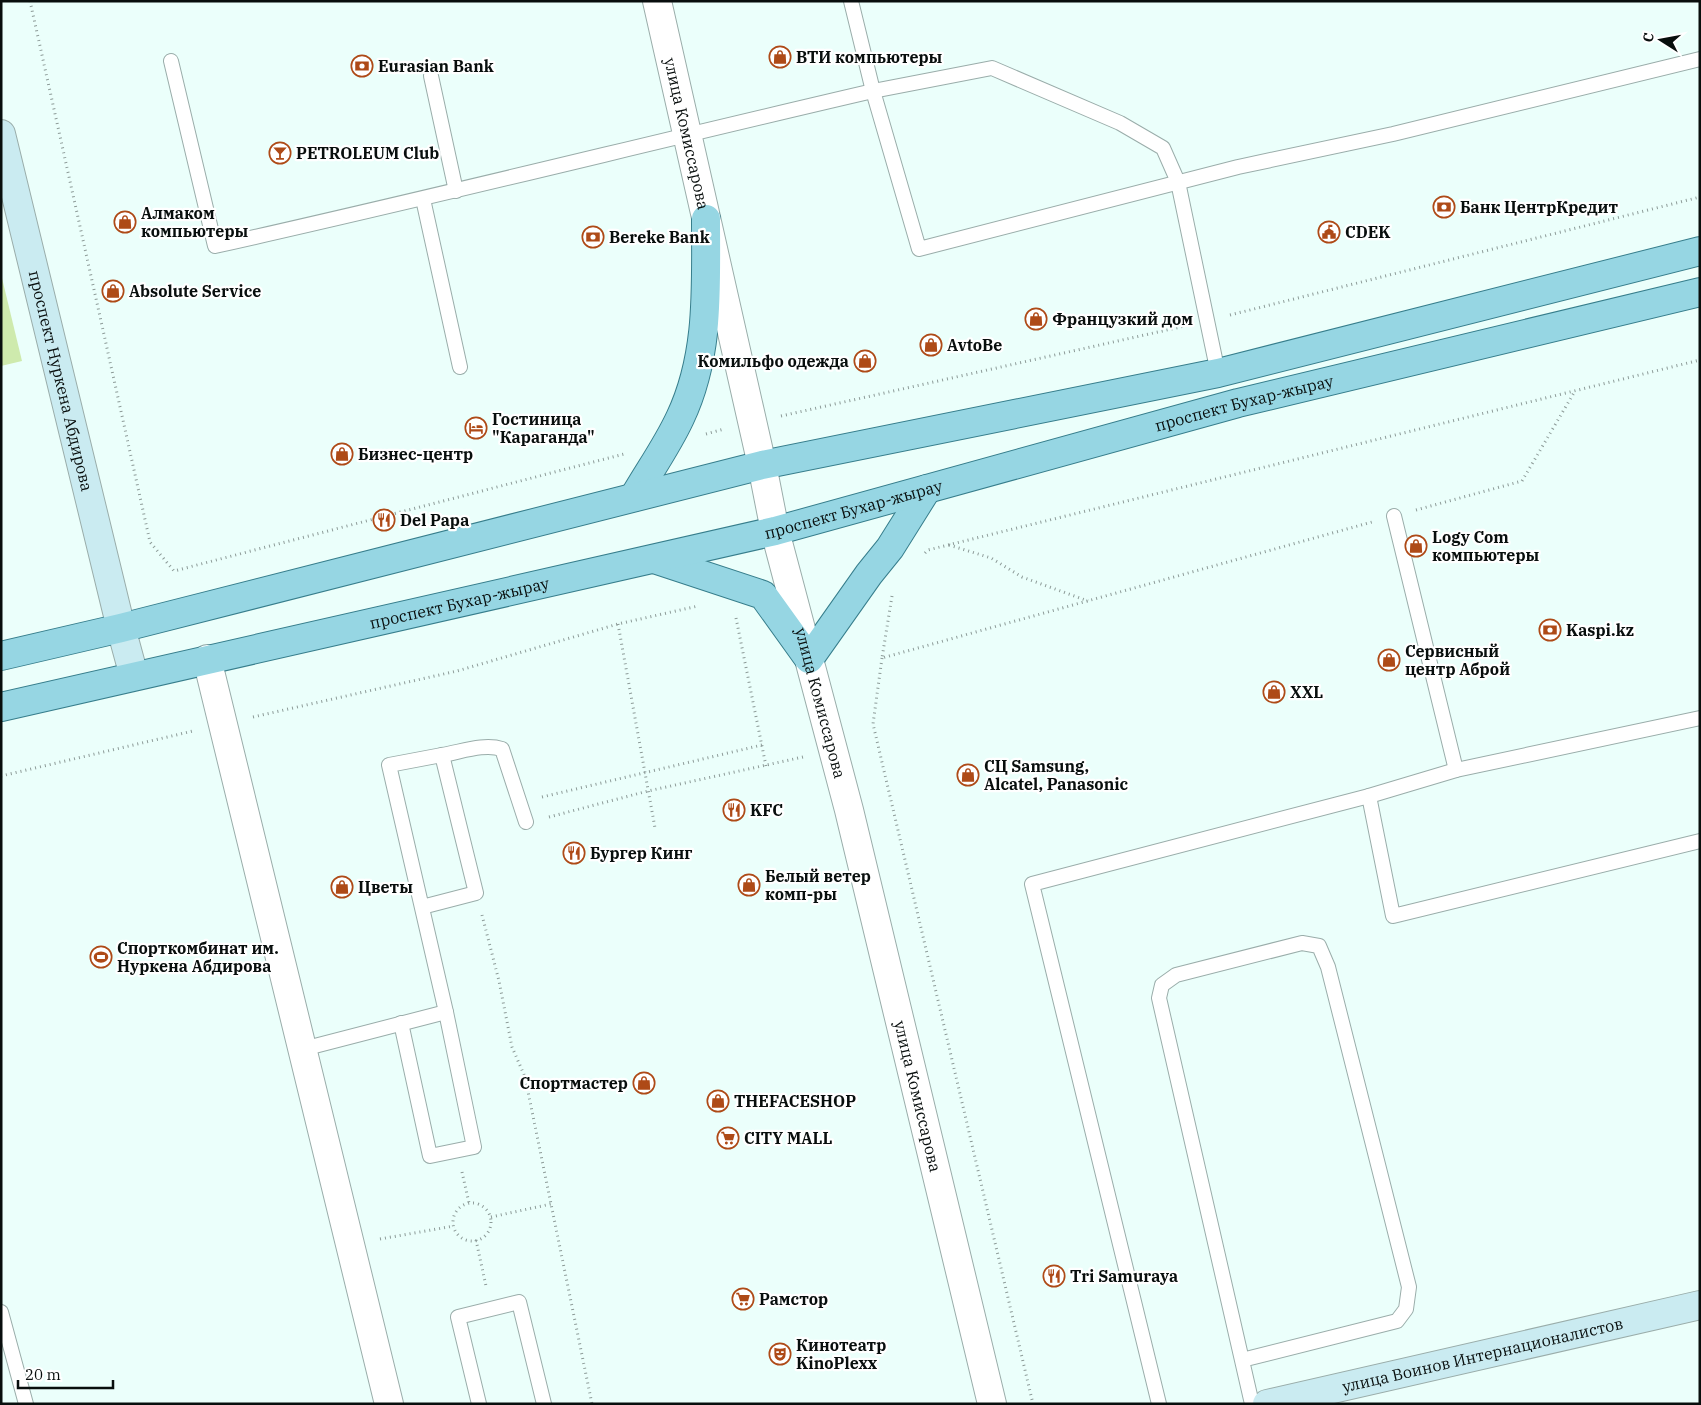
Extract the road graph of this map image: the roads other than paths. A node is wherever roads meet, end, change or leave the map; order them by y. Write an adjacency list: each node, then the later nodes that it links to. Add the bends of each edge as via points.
1 (657, 1): 8 (street, улица Комиссарова)
2 (851, 1): 6 (lane)
3 (1700, 58): 9 (lane, via 1402,132)
4 (171, 62): 11 (lane, via 215,246)
5 (431, 76): 10 (lane)
6 (873, 91): 8 (lane); 9 (lane, via 992,68 1120,123 1163,148); 9 (lane, via 919,249)
7 (1, 134): 23 (main road, проспект Нуркена Абдирова)
8 (687, 134): 10 (lane); 12 (street, улица Комиссарова)
9 (1178, 182): 16 (lane)
10 (456, 191): 11 (lane)
11 (423, 199): 15 (lane)
12 (706, 219): 17 (street, улица Комиссарова); 19 (main road, via 706,319 698,368 680,418)
13 (1700, 251): 16 (main road)
14 (1700, 292): 18 (main road, проспект Бухар-жырау, via 1238,403)
15 (460, 367)
16 (1218, 373): 17 (main road)
17 (762, 465): 19 (main road); 21 (street, улица Комиссарова)
18 (927, 489): 21 (main road, проспект Бухар-жырау); 26 (main road, via 890,548 868,574)
19 (634, 498): 23 (main road)
20 (1394, 516): 31 (lane)
21 (776, 531): 22 (main road, проспект Бухар-жырау); 26 (street, улица Комиссарова)
22 (654, 559): 25 (main road, проспект Бухар-жырау); 26 (main road, via 763,595)
23 (121, 628): 24 (main road); 27 (main road, проспект Нуркена Абдирова)
24 (1, 656)
25 (207, 659): 27 (main road, проспект Бухар-жырау); 38 (street)
26 (810, 659): 46 (street, улица Комиссарова)
27 (134, 676): 28 (main road, проспект Бухар-жырау)
28 (1, 706)
29 (1700, 718): 31 (lane)
30 (442, 755): 33 (lane, via 486,746 502,749); 35 (lane, via 476,893); 35 (lane, via 389,765)
31 (1456, 770): 32 (lane)
32 (1369, 796): 34 (lane, via 1393,916); 47 (lane, via 1032,884)
33 (526, 822)
34 (1700, 841)
35 (422, 907): 36 (lane)
36 (446, 1012): 37 (lane); 37 (lane, via 474,1146 430,1156)
37 (401, 1023): 38 (lane)
38 (303, 1048): 43 (street)
39 (1700, 1305): 49 (main road, улица Воинов Интернационалистов)
40 (1, 1312): 42 (lane)
41 (1242, 1360): 41 (lane, via 1159,998 1162,984 1176,974 1302,944 1319,946 1328,967 1409,1286 1406,1308 1396,1322); 48 (lane)
42 (26, 1404)
43 (389, 1404)
44 (479, 1404): 45 (lane, via 458,1317 519,1302)
45 (544, 1404)
46 (992, 1404)
47 (1159, 1404)
48 (1252, 1404)
49 (1267, 1404)

